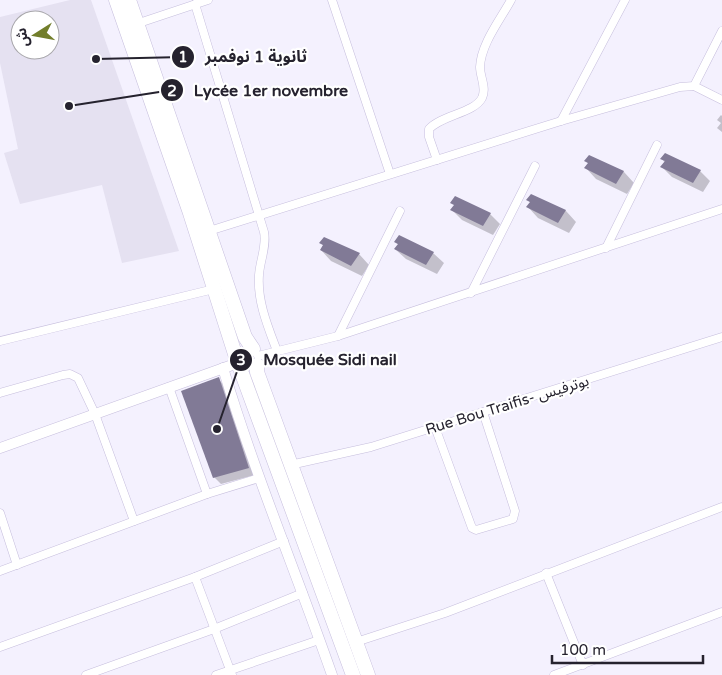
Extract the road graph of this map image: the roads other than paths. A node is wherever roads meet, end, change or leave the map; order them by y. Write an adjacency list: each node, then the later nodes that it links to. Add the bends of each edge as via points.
1 (116, 0): 22 (highway)
2 (129, 0): 8 (highway)
3 (208, 0): 7 (street)
4 (332, 0): 16 (street)
5 (510, 0): 14 (street, via 483,52 480,67 484,90 482,98 476,105 435,122 429,129)
6 (625, 0): 12 (street)
7 (195, 4): 8 (street); 19 (street)
8 (136, 24): 20 (highway)
9 (722, 30): 10 (street)
10 (694, 86): 11 (street); 12 (street, via 680,87)
11 (722, 100)
12 (561, 121): 14 (street)
13 (657, 145): 21 (street)
14 (437, 160): 16 (street)
15 (535, 166): 23 (street)
16 (390, 174): 19 (street)
17 (722, 209): 21 (street)
18 (400, 211): 24 (street)
19 (260, 216): 20 (street); 27 (street, via 266,243 258,275 260,295)
20 (209, 231): 28 (highway)
21 (606, 248): 23 (street)
22 (214, 289): 26 (street); 29 (highway)
23 (471, 292): 24 (street)
24 (338, 336): 27 (street)
25 (722, 337): 32 (street, Rue Bou Traifis- بوترفيس)
26 (0, 341)
27 (277, 351): 28 (street)
28 (256, 357): 29 (highway, via 250,371); 29 (highway, via 245,347); 36 (highway, via 257,372)
29 (234, 364): 30 (street); 37 (street); 58 (highway)
30 (169, 387): 33 (street); 38 (street)
31 (0, 393): 33 (street, via 63,375 75,375)
32 (483, 412): 34 (street, Rue Bou Traifis- بوترفيس); 34 (street, via 515,511 513,520 476,530 472,528)
33 (95, 414): 35 (street); 41 (street)
34 (435, 427): 36 (street, Rue Bou Traifis- بوترفيس, via 371,447)
35 (0, 448)
36 (290, 466): 51 (highway)
37 (258, 478): 38 (street); 42 (street)
38 (207, 494): 41 (street)
39 (722, 507): 45 (street)
40 (1, 517): 43 (street)
41 (134, 521): 43 (street)
42 (284, 541): 46 (street); 47 (street)
43 (17, 565): 44 (street)
44 (0, 571)
45 (546, 573): 51 (street, via 445,613); 53 (street)
46 (195, 577): 49 (street); 52 (street)
47 (303, 593): 49 (street); 50 (street)
48 (722, 612): 53 (street)
49 (214, 629): 54 (street); 55 (street)
50 (319, 640): 54 (street); 57 (street)
51 (356, 642): 59 (highway)
52 (0, 647)
53 (583, 665): 60 (street)
54 (231, 672): 56 (street)
55 (86, 675)
56 (216, 675)
57 (332, 675)
58 (353, 675)
59 (368, 675)
60 (554, 675)

